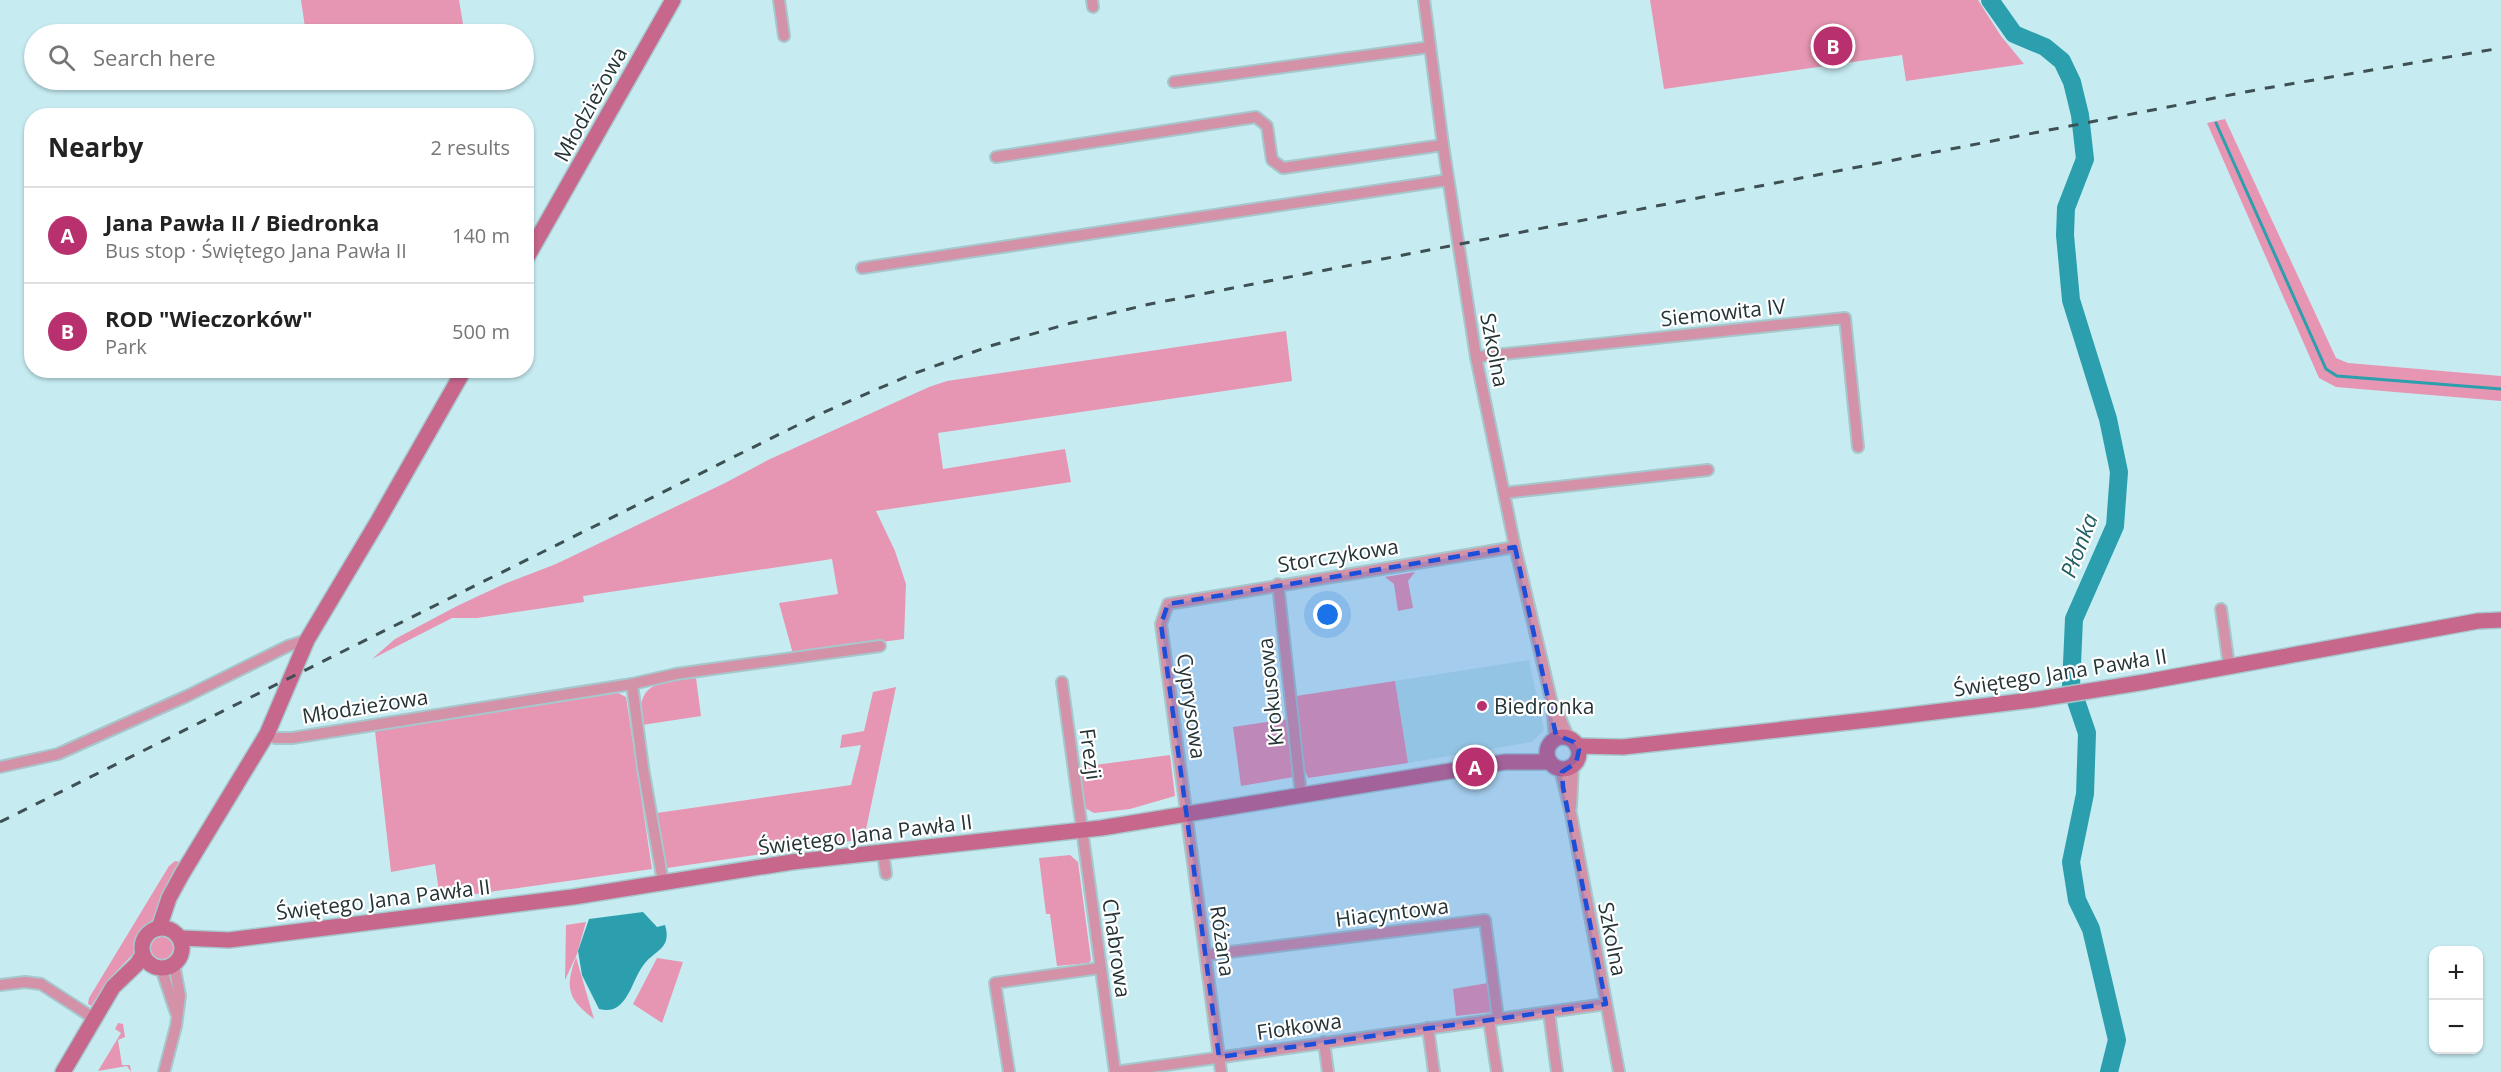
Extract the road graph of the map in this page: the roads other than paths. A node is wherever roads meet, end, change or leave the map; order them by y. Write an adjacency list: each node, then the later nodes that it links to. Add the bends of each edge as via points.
1 (673, 0): 10 (street, Młodzieżowa)
2 (779, 0): 4 (street)
3 (1424, 0): 5 (street, Szkolna)
4 (784, 36)
5 (1430, 47): 6 (street); 7 (street, Szkolna)
6 (1174, 82)
7 (1443, 145): 8 (street, via 1283,168 1272,160 1267,126 1256,117); 9 (street, Szkolna)
8 (996, 157)
9 (1448, 180): 11 (street); 12 (street, Szkolna)
10 (534, 245)
11 (862, 268)
12 (1476, 357): 14 (street, Siemowita IV, via 1845,318); 16 (street, Szkolna)
13 (459, 378): 22 (street, Młodzieżowa)
14 (1858, 447)
15 (1708, 470): 16 (street)
16 (1504, 493): 17 (street, Szkolna)
17 (1515, 546): 18 (street, Storczykowa); 28 (street, Szkolna)
18 (1278, 584): 19 (street, Storczykowa); 30 (street, Krokusowa)
19 (1168, 604): 31 (street, Cyprysowa, via 1161,624)
20 (2221, 609): 24 (street)
21 (2501, 620): 24 (street, Świętego Jana Pawła II)
22 (307, 640): 27 (street, Młodzieżowa); 29 (street, via 58,754)
23 (880, 646): 26 (street, Młodzieżowa, via 676,674)
24 (2229, 666): 28 (street, Świętego Jana Pawła II, via 2032,700)
25 (1062, 682): 32 (street, Frezji)
26 (632, 684): 27 (street, Młodzieżowa, via 292,738); 35 (street)
27 (267, 734): 36 (street, via 169,897)
28 (1564, 754): 30 (street, Świętego Jana Pawła II); 42 (street, Szkolna, via 1570,814)
29 (0, 767)
30 (1301, 795): 31 (street, Świętego Jana Pawła II)
31 (1186, 814): 32 (street, Świętego Jana Pawła II); 38 (street, Różana)
32 (1081, 830): 33 (street, Świętego Jana Pawła II); 39 (street, Chabrowa)
33 (883, 853): 34 (street); 35 (street, Świętego Jana Pawła II)
34 (886, 874)
35 (663, 882): 36 (street, Świętego Jana Pawła II)
36 (169, 950): 37 (street); 37 (street, via 145,937); 41 (street, Świętego Jana Pawła II); 50 (street, via 177,1016)
37 (143, 954): 41 (street)
38 (1206, 956): 45 (street, Hiacyntowa, via 1485,920); 48 (street, Różana)
39 (1100, 968): 51 (street, via 995,983); 52 (street, Chabrowa)
40 (0, 985): 44 (street, via 41,984)
41 (106, 1000): 44 (street)
42 (1606, 1004): 43 (street, Fiołkowa); 58 (street, Szkolna)
43 (1549, 1013): 45 (street, Fiołkowa); 57 (street)
44 (96, 1019): 49 (street)
45 (1494, 1019): 46 (street, Fiołkowa); 56 (street)
46 (1428, 1028): 47 (street, Fiołkowa); 55 (street)
47 (1324, 1042): 48 (street, Fiołkowa); 54 (street)
48 (1219, 1057): 52 (street, Fiołkowa); 53 (street, Różana)
49 (63, 1072)
50 (164, 1072)
51 (1009, 1072)
52 (1115, 1072)
53 (1221, 1072)
54 (1328, 1072)
55 (1434, 1072)
56 (1497, 1072)
57 (1557, 1072)
58 (1619, 1072)

